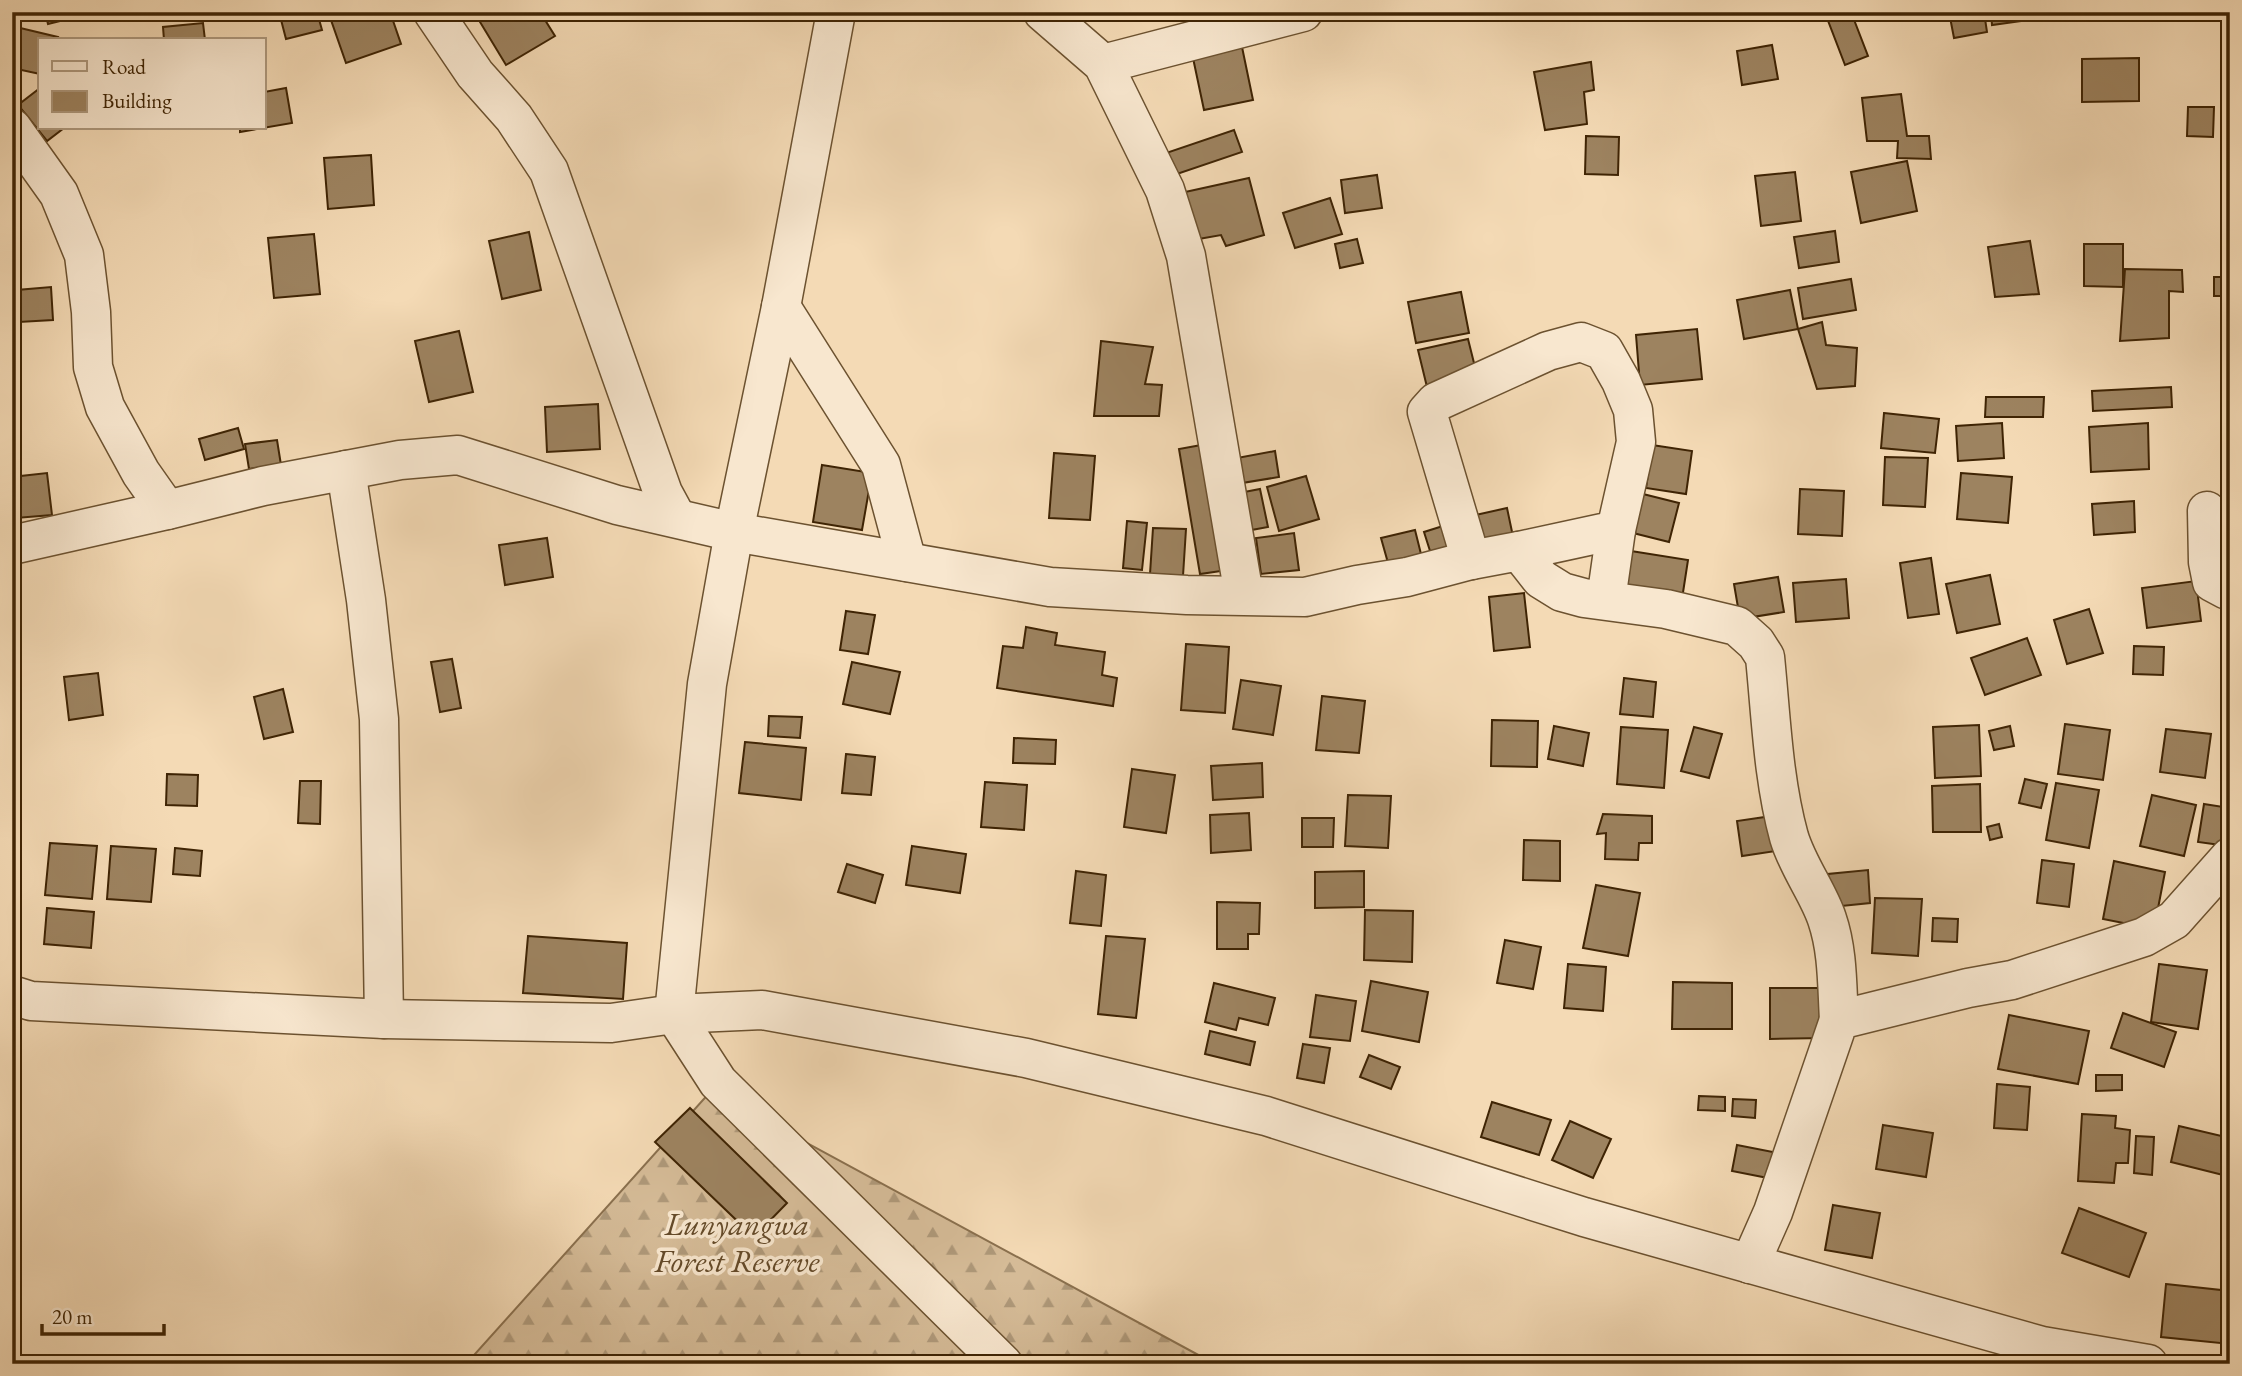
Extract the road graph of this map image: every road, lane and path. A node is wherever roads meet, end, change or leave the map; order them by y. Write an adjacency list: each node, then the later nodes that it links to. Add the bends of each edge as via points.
1 (433, 12): 11 (street, via 549,171 663,493)
2 (836, 12): 7 (street)
3 (1043, 12): 5 (street)
4 (1303, 12): 5 (street)
5 (1103, 64): 19 (street, via 1165,190 1186,256)
6 (12, 128): 9 (street, via 59,194 84,255 93,367 105,407)
7 (781, 307): 13 (street); 17 (street, via 881,465)
8 (346, 470): 9 (street); 11 (street, via 458,455 617,505); 24 (street, via 379,719)
9 (167, 510): 14 (street)
10 (2207, 511): 18 (street, via 2212,582)
11 (676, 517): 13 (street)
12 (1616, 530): 15 (street); 16 (street, via 1636,442 1633,410 1604,351 1581,342 1535,357 1436,402 1427,412); 20 (street)
13 (734, 532): 17 (street); 23 (street, via 707,684)
14 (12, 545)
15 (1519, 551): 16 (street); 20 (street, via 1541,579 1562,592)
16 (1471, 560): 19 (street, via 1305,597)
17 (907, 562): 19 (street, via 1050,587)
18 (2230, 589)
19 (1244, 595)
20 (1606, 600): 25 (street, via 1737,626 1765,657 1781,804 1790,840 1827,918)
21 (2230, 857): 25 (street, via 2174,920 2144,937 2011,980)
22 (12, 995): 24 (street, via 31,1002)
23 (674, 1014): 24 (street, via 611,1023); 26 (street, via 762,1010 1026,1058 1266,1116); 27 (street, via 718,1082)
24 (384, 1019)
25 (1839, 1020): 26 (street, via 1781,1189)
26 (1749, 1264): 28 (street, via 2042,1346)
27 (1003, 1364)
28 (2148, 1364)

